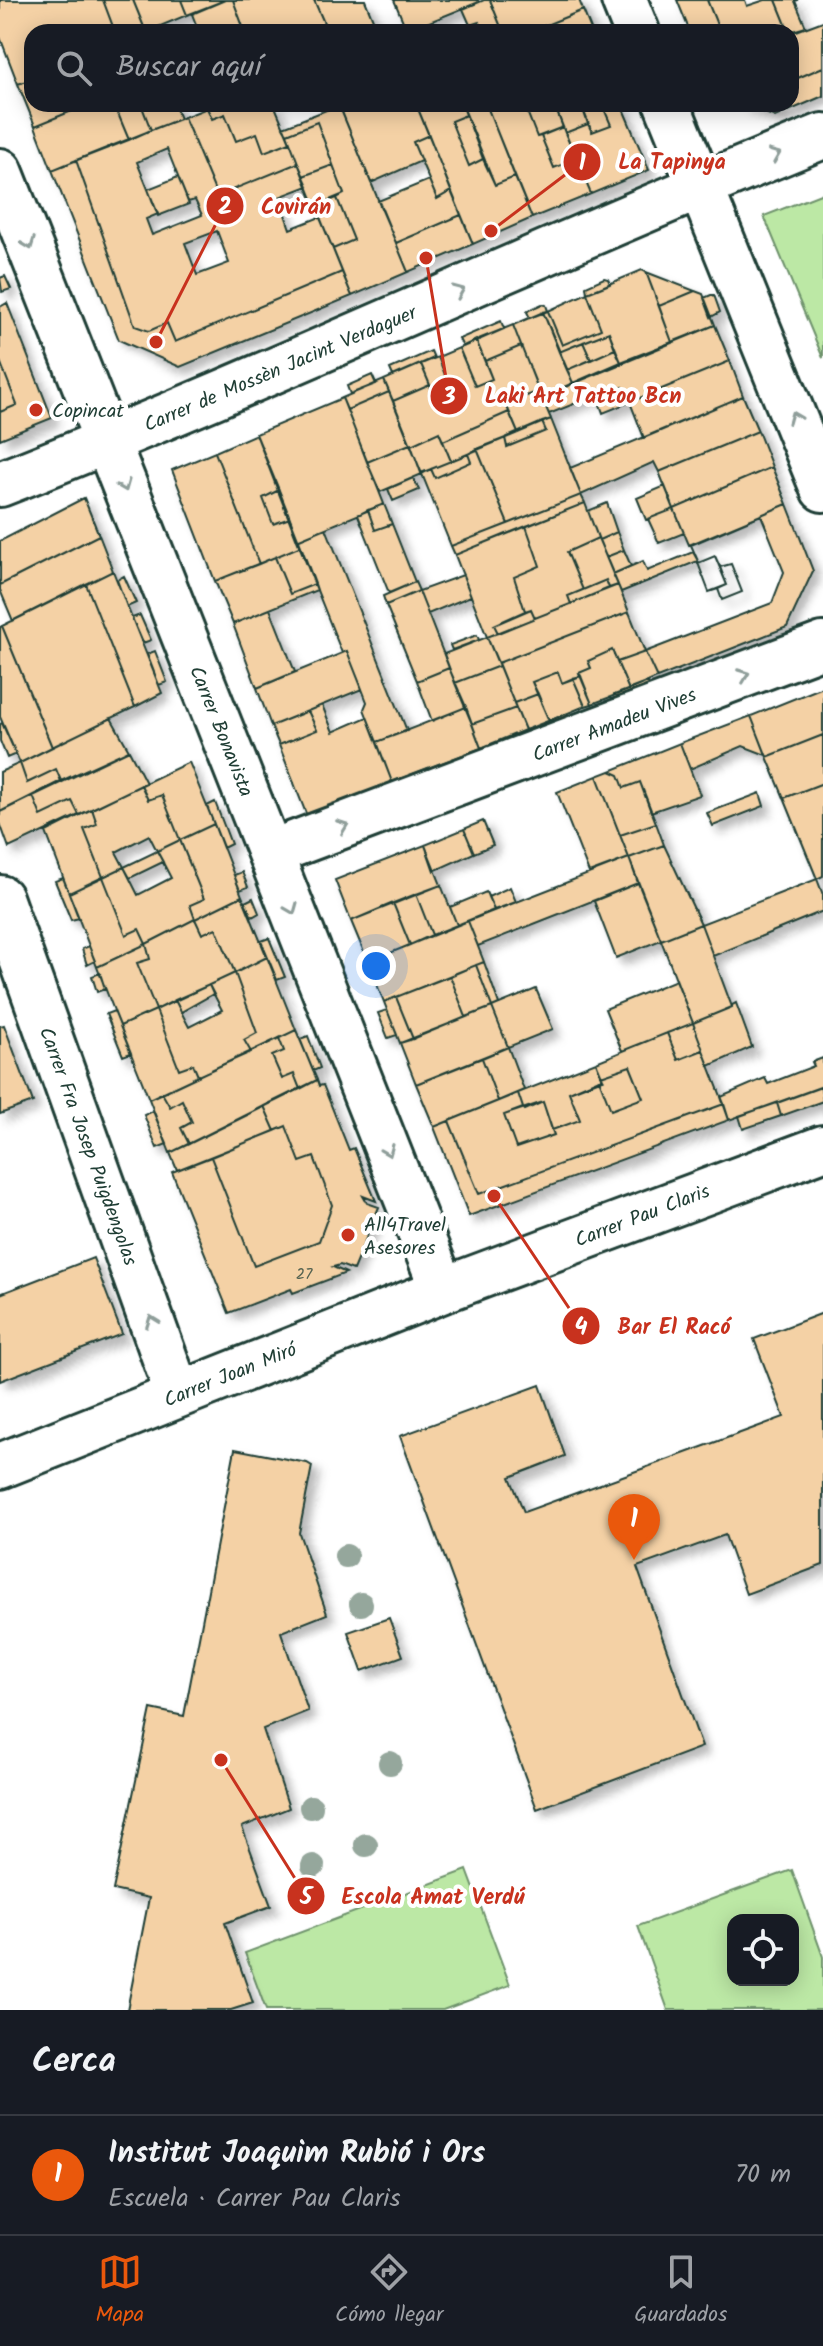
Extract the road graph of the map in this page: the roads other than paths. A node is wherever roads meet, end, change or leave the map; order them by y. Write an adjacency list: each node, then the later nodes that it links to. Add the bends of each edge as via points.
1 (624, 0): 2 (street)
2 (634, 24)
3 (670, 112): 6 (street)
4 (823, 136): 6 (street, Carrer de Mossèn Jacint Verdaguer, one-way to 4)
5 (0, 171): 7 (street, Carrer Bonavista, one-way to 7)
6 (700, 186): 7 (street, Carrer de Mossèn Jacint Verdaguer, one-way to 6); 9 (street, one-way to 6)
7 (107, 443): 8 (street, Carrer de Mossèn Jacint Verdaguer); 11 (street, Carrer Bonavista, one-way to 11)
8 (0, 484)
9 (823, 489)
10 (823, 645): 11 (street, Carrer Amadeu Vives, one-way to 10)
11 (270, 853): 15 (street, Carrer Bonavista, one-way to 15)
12 (0, 898): 13 (street, Carrer Fra Josep Puigdengolas)
13 (11, 963): 16 (street, Carrer Fra Josep Puigdengolas, one-way to 13)
14 (823, 1148): 15 (street, Carrer Pau Claris)
15 (452, 1286): 16 (street, Carrer Joan Miró)
16 (178, 1395): 17 (street, Carrer Joan Miró)
17 (0, 1466)

